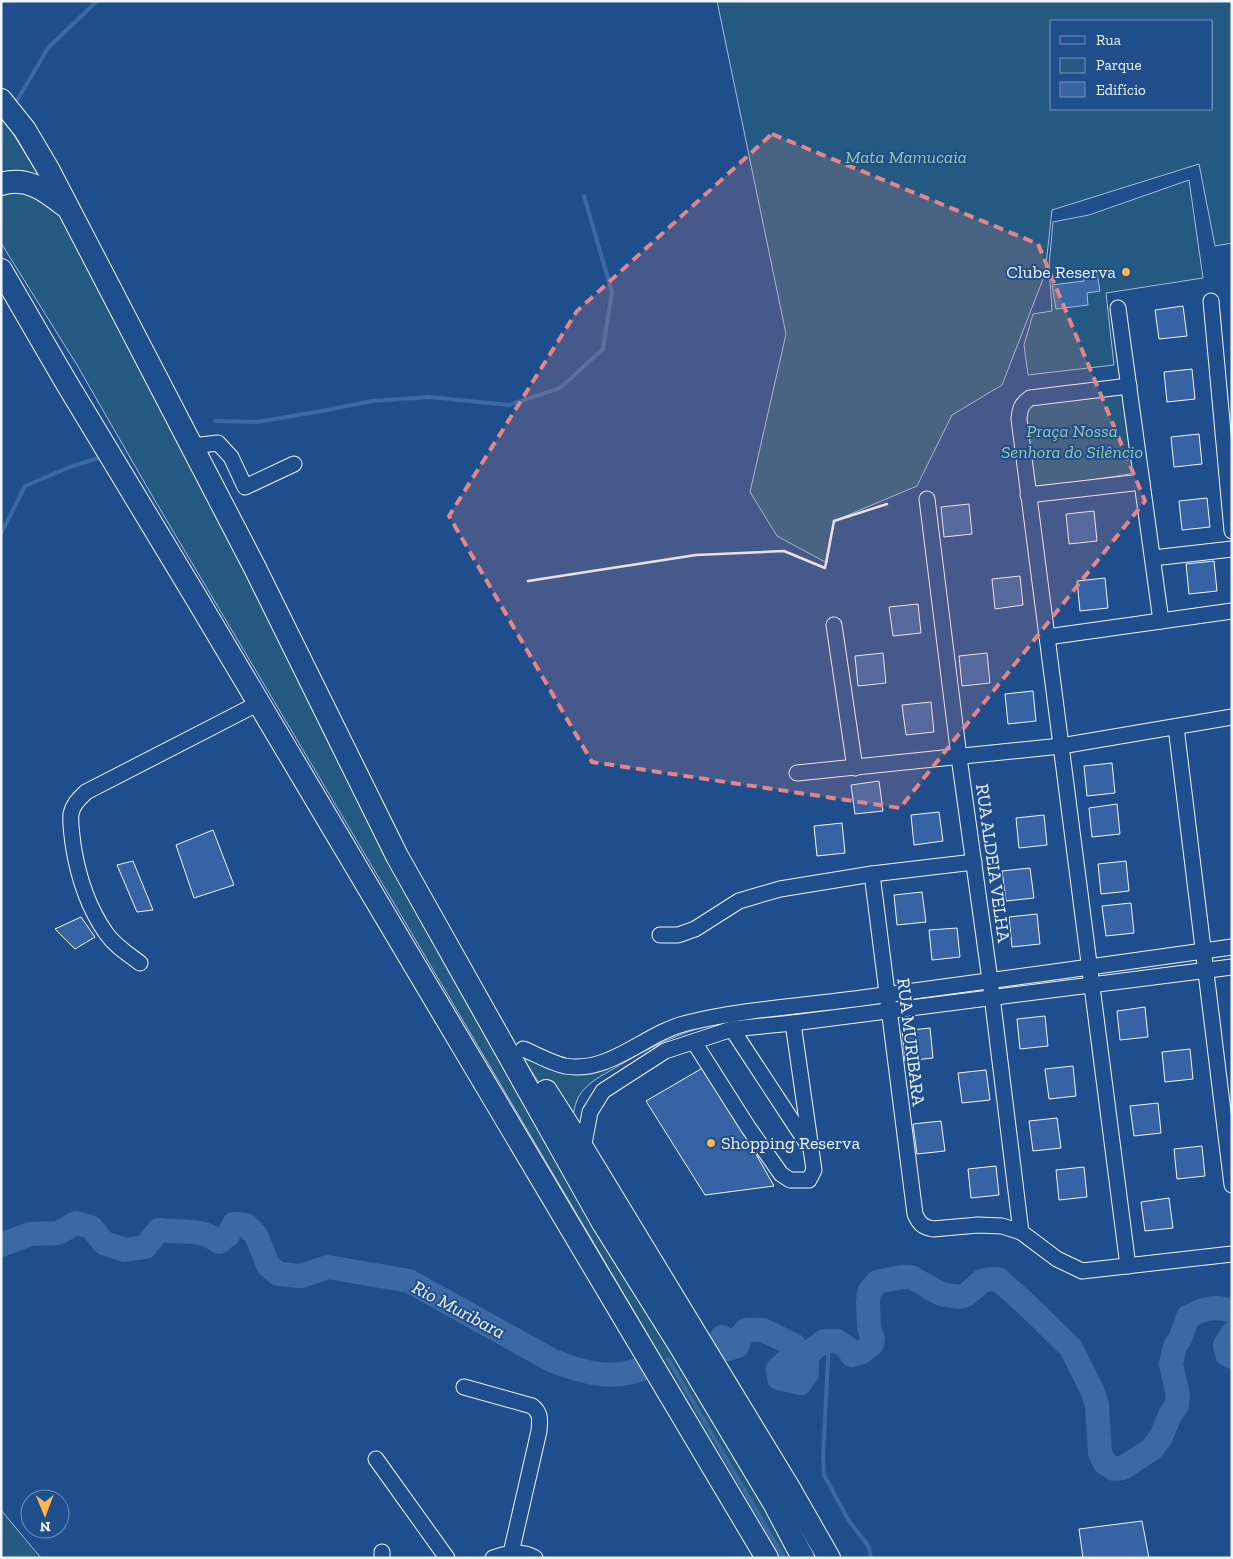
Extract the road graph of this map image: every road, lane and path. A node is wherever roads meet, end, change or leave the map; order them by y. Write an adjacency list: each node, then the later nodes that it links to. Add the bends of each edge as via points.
1 (1, 100): 3 (highway, via 25,130)
2 (1, 184): 3 (highway, via 20,181 36,185)
3 (69, 208): 8 (highway)
4 (2, 271): 20 (highway)
5 (1211, 301): 13 (street)
6 (1118, 308): 7 (street)
7 (1129, 386): 10 (street); 11 (street, via 1030,398 1023,403 1019,420)
8 (192, 446): 9 (street, via 218,443 231,457 245,488); 27 (highway)
9 (294, 464)
10 (1142, 482): 11 (street); 15 (street)
11 (1028, 495): 19 (street)
12 (926, 499): 24 (street, RUA ALDEIA VELHA)
13 (1232, 531)
14 (1232, 549): 15 (street)
15 (1152, 558): 17 (street)
16 (1232, 610): 17 (street)
17 (1161, 621): 19 (street)
18 (834, 625): 25 (street)
19 (1046, 637): 23 (street)
20 (259, 704): 33 (street, via 86,792 76,802 71,814 72,831 76,868 83,892 107,934); 60 (highway)
21 (1232, 717): 22 (street)
22 (1176, 727): 23 (street); 32 (street)
23 (1061, 746): 24 (street); 34 (street)
24 (959, 758): 25 (street); 28 (street, RUA ALDEIA VELHA)
25 (855, 768): 26 (street)
26 (797, 773)
27 (397, 856): 47 (highway, via 423,882 442,909); 61 (highway, via 603,1223 680,1346)
28 (974, 862): 29 (street); 37 (street, RUA ALDEIA VELHA)
29 (872, 874): 30 (street, via 780,889 738,901 695,929 678,935); 39 (street, RUA MURIBARA)
30 (660, 934)
31 (1232, 946): 32 (street)
32 (1204, 951): 34 (street); 36 (street)
33 (140, 963)
34 (1088, 966): 37 (street); 38 (street)
35 (1232, 967): 36 (street)
36 (1206, 971): 38 (street); 50 (street)
37 (990, 980): 39 (street); 40 (street, RUA ALDEIA VELHA)
38 (1092, 984): 40 (street); 53 (street)
39 (886, 994): 41 (street); 42 (street, RUA MURIBARA)
40 (992, 997): 42 (street); 51 (street, RUA ALDEIA VELHA)
41 (767, 1009): 44 (street); 47 (street, via 677,1026 606,1062 584,1068 563,1066)
42 (888, 1011): 43 (street); 51 (street, RUA MURIBARA, via 915,1214 919,1224 933,1230 1002,1226)
43 (792, 1023): 44 (street); 49 (street)
44 (771, 1025): 45 (street)
45 (732, 1029): 46 (street); 49 (street)
46 (694, 1042): 48 (street, via 665,1051 603,1091 590,1112); 49 (street, via 781,1174 790,1180 809,1180 814,1170)
47 (523, 1049): 48 (highway, via 554,1106)
48 (582, 1148): 62 (highway, via 789,1488)
49 (810, 1148)
50 (1232, 1186)
51 (1021, 1232): 53 (street, via 1075,1269 1090,1271)
52 (1232, 1254): 53 (street)
53 (1128, 1266)
54 (464, 1387): 56 (street, via 532,1406 540,1416)
55 (376, 1459): 57 (street)
56 (511, 1553): 58 (street); 59 (street)
57 (447, 1558)
58 (493, 1558)
59 (535, 1558)
60 (767, 1558)
61 (803, 1558)
62 (828, 1558)

